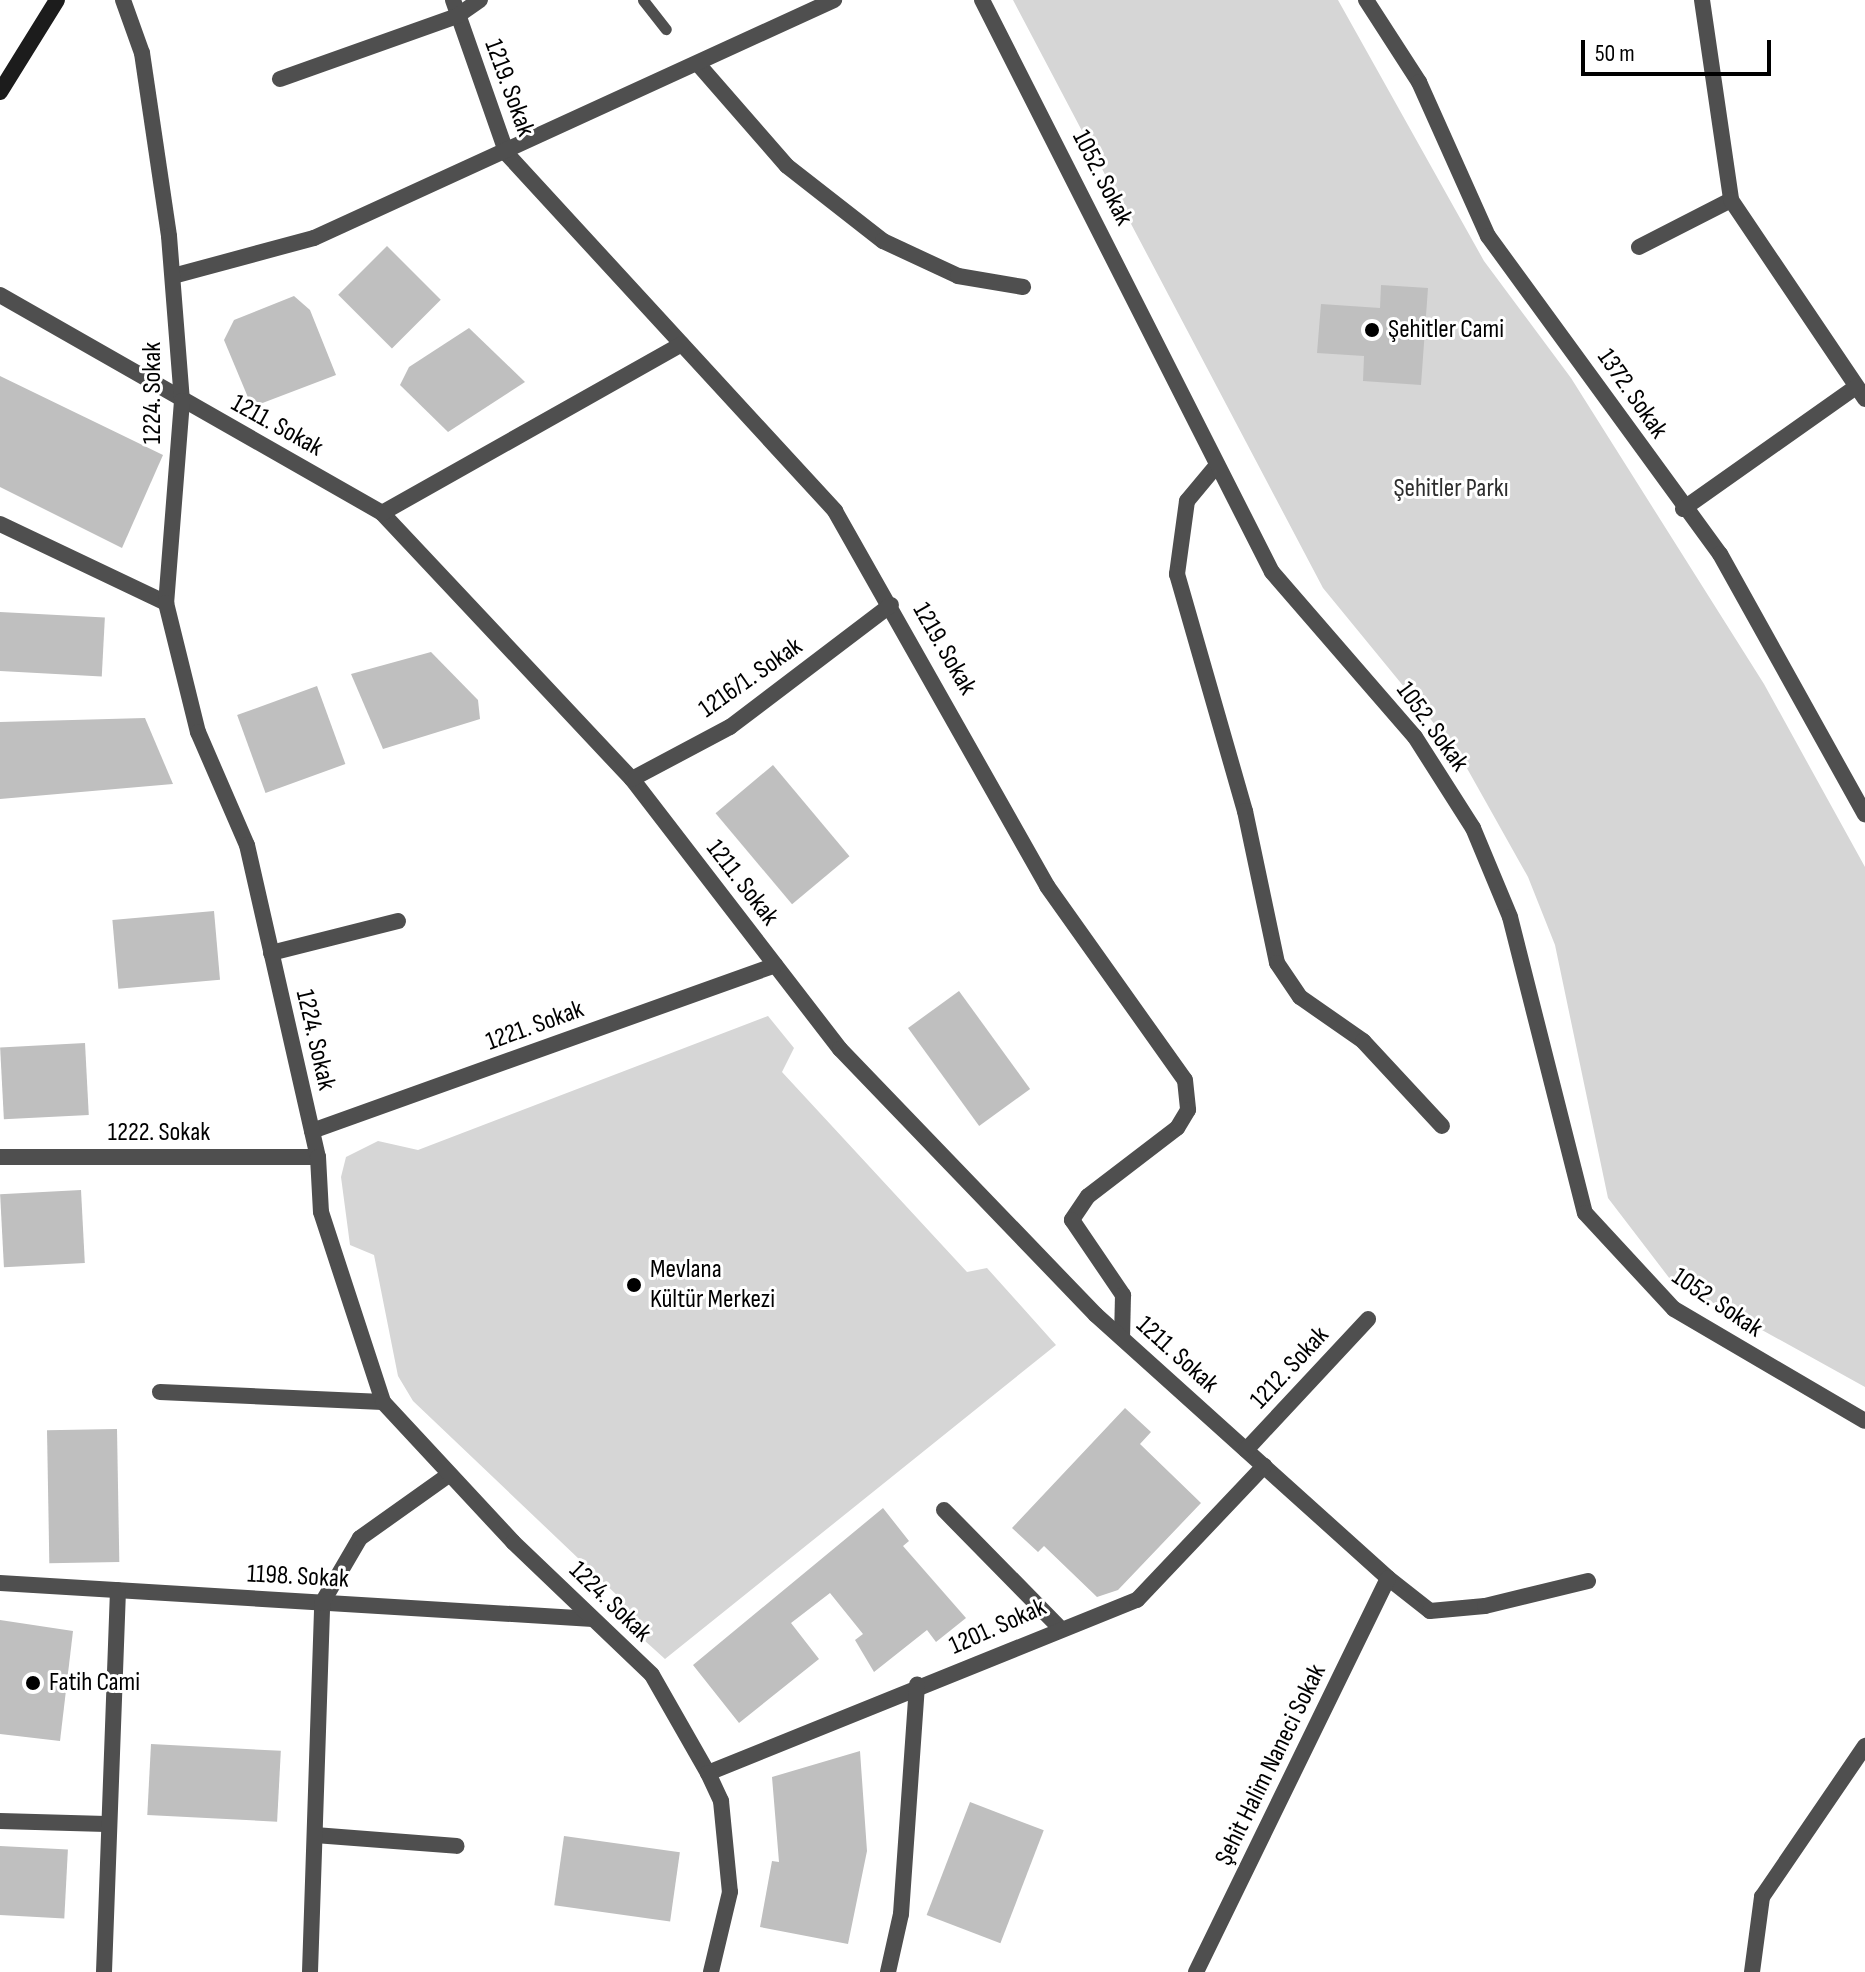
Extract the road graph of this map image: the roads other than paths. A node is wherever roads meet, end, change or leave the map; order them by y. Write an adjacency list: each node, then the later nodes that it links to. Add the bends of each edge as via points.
1 (57, 0): 13 (main road)
2 (123, 0): 17 (street, 1224. Sokak, via 142,53)
3 (480, 0): 9 (street)
4 (643, 0): 10 (lane)
5 (834, 0): 11 (street)
6 (982, 0): 23 (street, 1052. Sokak)
7 (1366, 0): 24 (street, 1372. Sokak, via 1419,82 1488,236)
8 (1702, 0): 15 (street)
9 (455, 8): 12 (street); 14 (street, 1219. Sokak)
10 (666, 29)
11 (698, 64): 14 (street); 18 (street, via 787,166 883,241 933,268)
12 (280, 79)
13 (0, 92)
14 (507, 154): 17 (street, via 314,238); 20 (street, 1219. Sokak)
15 (1731, 200): 16 (street); 21 (street)
16 (1639, 247)
17 (173, 276): 22 (street, 1224. Sokak)
18 (1023, 287)
19 (0, 295): 22 (street, 1211. Sokak)
20 (682, 344): 25 (street); 28 (street, 1219. Sokak, via 835,511)
21 (1860, 393): 24 (street)
22 (182, 401): 25 (street, 1211. Sokak); 27 (street, 1224. Sokak)
23 (1217, 465): 34 (street, via 1187,501 1177,574 1245,811 1270,943 1300,997 1363,1041); 42 (street, 1052. Sokak, via 1272,572 1415,737 1473,828 1510,917 1585,1213 1674,1309)
24 (1683, 509): 30 (street, 1372. Sokak, via 1720,554)
25 (382, 513): 29 (street, 1211. Sokak)
26 (0, 524): 27 (street)
27 (166, 603): 32 (street, 1224. Sokak, via 198,732 247,845)
28 (891, 605): 29 (street, 1216/1. Sokak, via 730,727); 39 (street, 1219. Sokak, via 1047,886 1189,1092 1177,1128 1088,1196 1072,1220 1123,1295)
29 (632, 779): 33 (street, 1211. Sokak)
30 (1865, 814)
31 (398, 921): 32 (street)
32 (271, 953): 35 (street, 1224. Sokak)
33 (775, 965): 35 (street, 1221. Sokak); 39 (street, 1211. Sokak, via 840,1049)
34 (1442, 1126)
35 (312, 1131): 37 (street, 1224. Sokak)
36 (0, 1157): 37 (street, 1222. Sokak)
37 (318, 1157): 41 (street, 1224. Sokak, via 321,1212)
38 (1368, 1319): 43 (street, 1212. Sokak)
39 (1122, 1338): 43 (street, 1211. Sokak)
40 (160, 1392): 41 (street)
41 (383, 1402): 45 (street, 1224. Sokak)
42 (1865, 1421)
43 (1246, 1450): 44 (street, 1211. Sokak)
44 (1264, 1466): 47 (street, 1211. Sokak); 53 (street, 1201. Sokak, via 1137,1600)
45 (450, 1474): 51 (street, via 360,1538); 52 (street, 1224. Sokak)
46 (944, 1510): 53 (street)
47 (1388, 1578): 48 (street, 1211. Sokak, via 1430,1611 1485,1606); 65 (street, Şehit Halim Naneci Sokak)
48 (1588, 1581)
49 (0, 1583): 50 (street, 1198. Sokak)
50 (118, 1590): 51 (street, 1198. Sokak); 58 (street)
51 (322, 1603): 52 (street, 1198. Sokak); 59 (street)
52 (593, 1619): 56 (street, 1224. Sokak, via 652,1675)
53 (1058, 1626): 54 (street, 1201. Sokak, via 981,1665)
54 (917, 1685): 56 (street, 1201. Sokak); 64 (street, via 901,1914)
55 (1865, 1746): 66 (street, via 1762,1897)
56 (708, 1773): 63 (street, 1224. Sokak, via 721,1801 730,1892)
57 (0, 1821): 58 (street)
58 (106, 1824): 61 (street)
59 (315, 1835): 60 (street); 62 (street)
60 (457, 1846)
61 (104, 1972)
62 (310, 1972)
63 (711, 1972)
64 (888, 1972)
65 (1196, 1972)
66 (1752, 1972)

